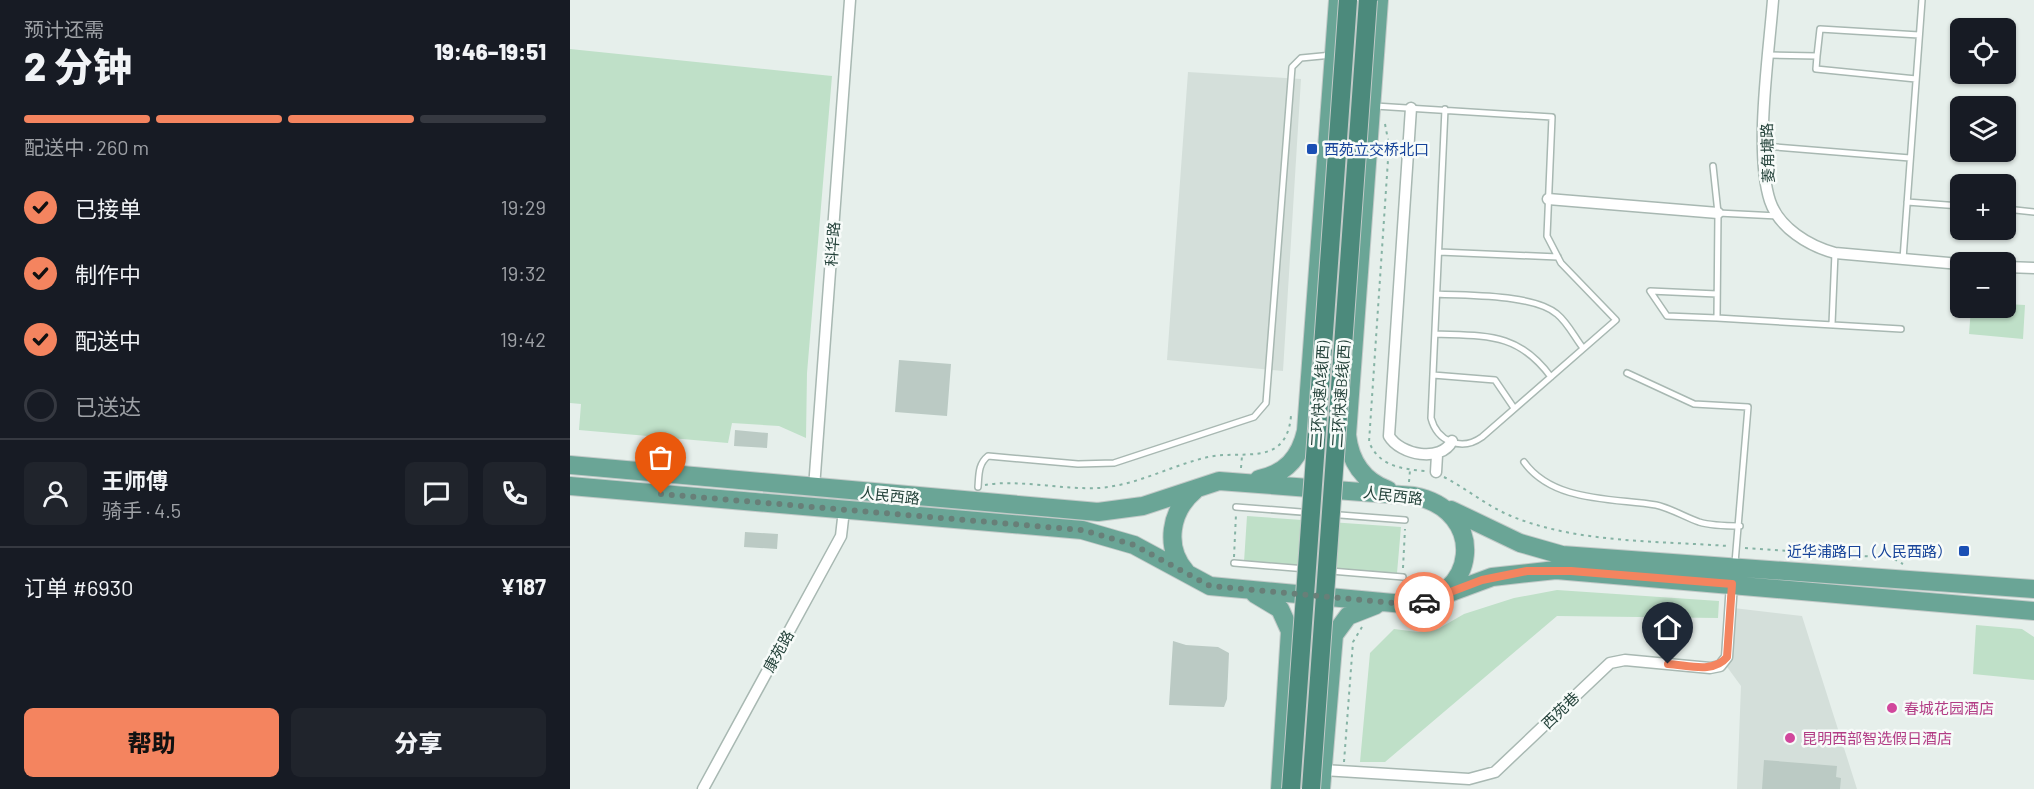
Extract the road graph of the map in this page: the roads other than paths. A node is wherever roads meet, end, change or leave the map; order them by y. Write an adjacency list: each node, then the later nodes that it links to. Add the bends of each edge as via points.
1 (850, 0): 55 (street, 科华路)
2 (1338, 0): 9 (main road)
3 (1348, 0): 76 (highway, 二环快速A线(西), bridge)
4 (1368, 0): 77 (highway, 二环快速B线(西), bridge)
5 (1379, 0): 13 (main road)
6 (1773, 0): 10 (street, 菱角塘路)
7 (1922, 0): 8 (lane)
8 (1919, 36): 11 (lane, via 1820,29); 12 (lane)
9 (1334, 55): 39 (main road); 54 (lane, via 1300,58 1292,67 1266,403 1254,417 1114,463 988,456 979,469)
10 (1769, 55): 11 (lane); 16 (street, 菱角塘路)
11 (1817, 56): 12 (lane, via 1816,69)
12 (1916, 79): 17 (lane)
13 (1377, 106): 14 (lane); 40 (main road)
14 (1411, 108): 15 (lane); 47 (street, via 1388,425 1389,436 1401,449)
15 (1445, 109): 19 (lane, via 1552,117); 26 (lane)
16 (1764, 146): 17 (lane); 25 (street, 菱角塘路, via 1766,184)
17 (1910, 158): 20 (lane)
18 (1713, 166): 24 (lane)
19 (1548, 199): 24 (street); 28 (lane, via 1547,236)
20 (1907, 202): 21 (lane); 29 (lane)
21 (1950, 205)
22 (2016, 210): 23 (lane)
23 (2034, 212)
24 (1718, 213): 25 (lane); 34 (lane)
25 (1778, 216): 27 (street, 菱角塘路, via 1797,236)
26 (1439, 252): 28 (lane); 33 (lane)
27 (1835, 253): 29 (street, 菱角塘路); 36 (lane)
28 (1558, 257): 41 (lane, via 1616,320)
29 (1903, 260): 30 (street, 菱角塘路)
30 (1950, 263)
31 (2016, 267): 32 (street)
32 (2034, 268)
33 (1437, 294): 38 (lane); 41 (lane, via 1511,300 1550,309)
34 (1718, 294): 35 (lane); 35 (lane, via 1650,291 1666,316)
35 (1717, 318): 36 (lane)
36 (1832, 324): 37 (lane)
37 (1901, 329)
38 (1435, 334): 43 (lane); 44 (lane, via 1511,342 1528,351)
39 (1313, 339): 40 (main road, via 1317,351 1330,359 1345,357); 51 (main road, via 1307,424 1300,451 1288,466 1272,476 1250,481)
40 (1354, 342): 56 (main road, via 1347,427 1351,456 1371,481 1390,491)
41 (1583, 348): 44 (lane)
42 (1627, 373): 61 (lane, via 1694,404 1748,407)
43 (1433, 375): 45 (lane, via 1495,380); 46 (lane, via 1434,431)
44 (1551, 376): 45 (lane)
45 (1514, 408): 46 (lane, via 1476,441)
46 (1452, 441): 47 (street, via 1448,449)
47 (1437, 455): 50 (street)
48 (1524, 462): 61 (lane, via 1532,473 1572,493 1616,503 1658,505 1701,522)
49 (570, 465): 55 (main road, 人民西路)
50 (1436, 472)
51 (1237, 477): 52 (main road, 人民西路); 56 (main road, 人民西路)
52 (1207, 484): 55 (main road, 人民西路, via 1143,506 1098,512); 65 (main road, via 1188,496 1173,525 1176,556)
53 (570, 486): 59 (main road, 人民西路)
54 (978, 487)
55 (814, 488)
56 (1411, 490): 57 (main road, 人民西路)
57 (1439, 503): 63 (main road, via 1500,535 1551,553); 68 (main road, 人民西路, via 1456,519 1465,549 1456,580 1441,596)
58 (1236, 507): 60 (lane)
59 (844, 510): 65 (main road, 人民西路, via 1093,532 1134,545); 74 (street, 康苑路, via 841,536)
60 (1405, 520)
61 (1740, 526): 63 (lane)
62 (1234, 563): 64 (lane)
63 (1733, 576): 67 (main road); 68 (main road, via 1527,571 1482,580); 70 (main road); 73 (street, 西苑巷, via 1727,657 1720,666 1625,660 1610,663 1495,772 1469,779)
64 (1402, 577)
65 (1198, 581): 66 (main road, 人民西路)
66 (1224, 589): 69 (main road, 人民西路); 71 (main road, via 1260,596 1284,614 1291,639)
67 (2034, 589)
68 (1430, 601): 69 (main road, 人民西路)
69 (1408, 611): 72 (main road, via 1364,608 1340,624 1333,641)
70 (2034, 611)
71 (1287, 697): 72 (main road, via 1293,686 1307,681 1320,686); 75 (main road)
72 (1328, 701): 73 (main road)
73 (1323, 770): 78 (main road)
74 (703, 789)
75 (1280, 789)
76 (1291, 789)
77 (1311, 789)
78 (1321, 789)

